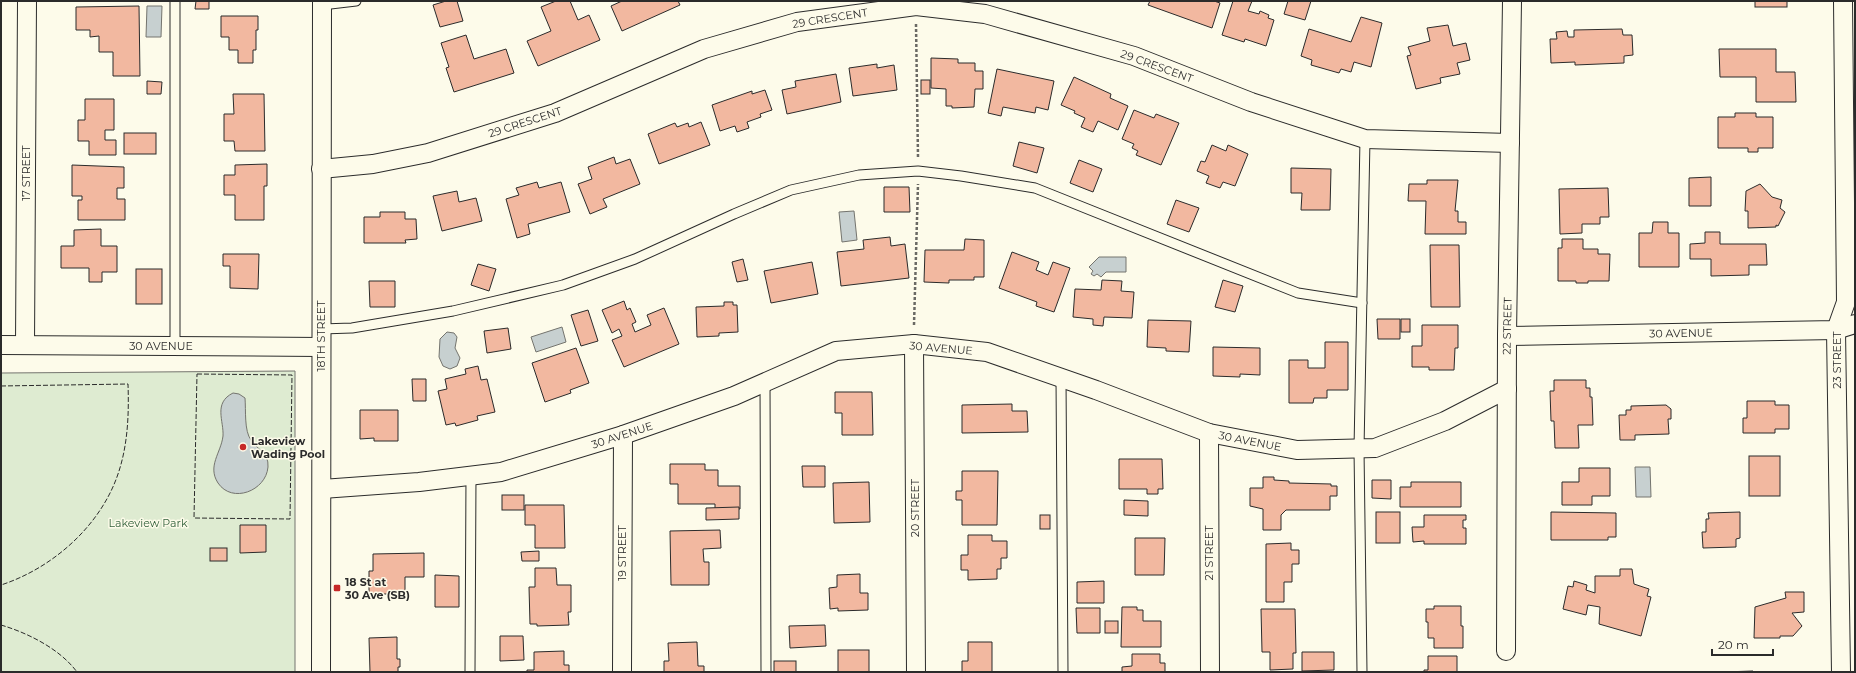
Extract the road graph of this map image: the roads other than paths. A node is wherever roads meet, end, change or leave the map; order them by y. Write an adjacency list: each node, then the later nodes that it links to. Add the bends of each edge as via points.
1 (27, 1): 17 (street, 17 STREET)
2 (175, 1): 18 (lane)
3 (356, 1): 6 (lane)
4 (1512, 1): 8 (street, 22 STREET)
5 (1843, 1): 13 (street, 23 STREET, via 1846,302)
6 (322, 3): 9 (street, 18TH STREET)
7 (1365, 139): 8 (street, 29 CRESCENT); 9 (street, 29 CRESCENT, via 1251,102 1134,56 985,14 916,6 797,22 704,49 555,113 443,148 373,164); 10 (lane)
8 (1510, 143): 14 (street, 22 STREET)
9 (321, 169): 12 (street, 18TH STREET)
10 (1362, 303): 12 (lane, via 1298,293 1035,188 918,171 859,175 791,190 635,258 563,285 453,311 352,328); 25 (lane)
11 (1855, 324): 13 (street, 30 AVENUE)
12 (321, 329): 19 (street, 18TH STREET)
13 (1836, 330): 14 (street, 30 AVENUE); 37 (street, 23 STREET)
14 (1507, 336): 22 (street, 22 STREET)
15 (914, 344): 20 (street, 30 AVENUE, via 987,352); 21 (street, 30 AVENUE, via 836,351); 33 (street, 20 STREET)
16 (1, 345): 17 (street, 30 AVENUE)
17 (25, 345): 18 (street, 30 AVENUE)
18 (175, 346): 19 (street, 30 AVENUE)
19 (321, 347): 27 (street, 18TH STREET)
20 (1061, 378): 23 (street, 30 AVENUE); 34 (lane)
21 (766, 382): 24 (street, 30 AVENUE, via 734,396); 32 (lane)
22 (1507, 389): 25 (street, 30 AVENUE, via 1445,421 1375,448); 28 (street, 22 STREET)
23 (1209, 433): 25 (street, 30 AVENUE, via 1297,450); 35 (street, 21 STREET)
24 (623, 435): 26 (street, 30 AVENUE, via 501,472); 31 (street, 19 STREET)
25 (1359, 449): 36 (lane)
26 (471, 476): 27 (street, 30 AVENUE); 30 (lane)
27 (322, 489): 29 (street, 18TH STREET)
28 (1506, 651)
29 (321, 672)
30 (470, 672)
31 (622, 672)
32 (766, 672)
33 (916, 672)
34 (1063, 672)
35 (1210, 672)
36 (1362, 672)
37 (1841, 672)

